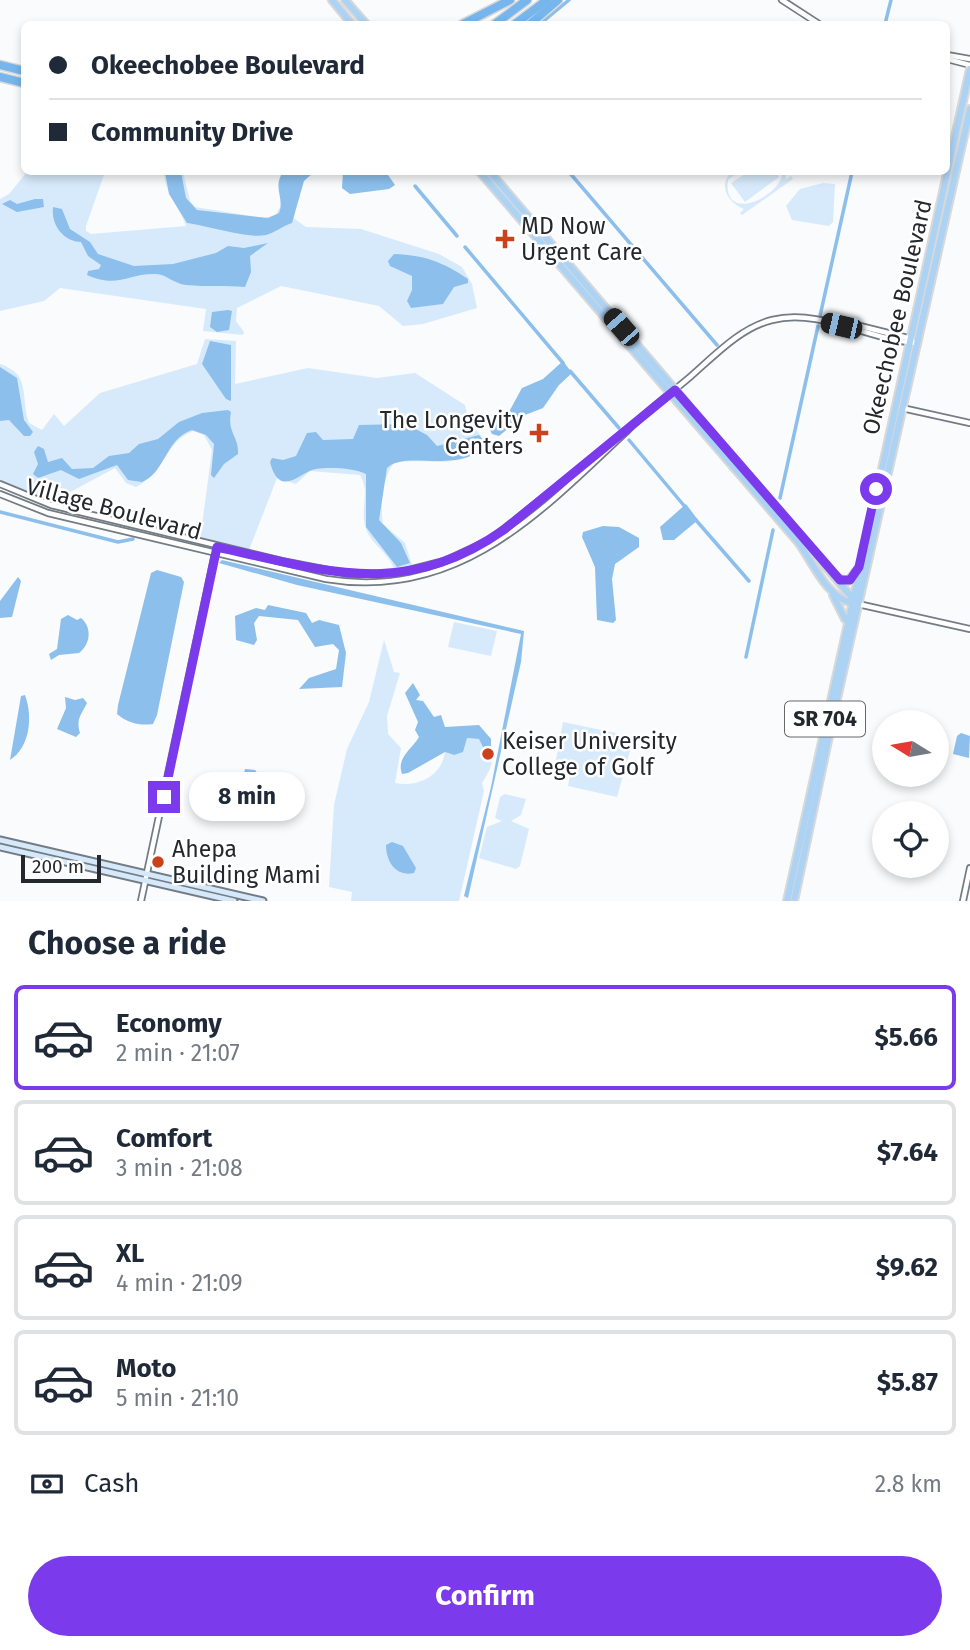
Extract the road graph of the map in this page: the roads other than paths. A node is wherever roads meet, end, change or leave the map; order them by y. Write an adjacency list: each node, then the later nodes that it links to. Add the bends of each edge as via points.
1 (332, 0): 8 (main road)
2 (345, 0): 9 (main road)
3 (510, 0): 10 (highway)
4 (527, 0): 11 (highway)
5 (547, 0): 12 (highway)
6 (558, 0): 13 (highway)
7 (782, 0): 14 (street)
8 (350, 21)
9 (363, 21)
10 (469, 21)
11 (499, 21)
12 (519, 21)
13 (534, 21)
14 (814, 21)
15 (950, 57): 17 (street)
16 (950, 58): 19 (street)
17 (970, 59)
18 (0, 65): 20 (highway)
19 (970, 67): 24 (main road, Okeechobee Boulevard / SR 704)
20 (21, 70)
21 (0, 77): 22 (highway)
22 (21, 82)
23 (970, 109): 31 (main road, Okeechobee Boulevard / SR 704)
24 (950, 161)
25 (483, 175): 33 (main road)
26 (492, 175): 33 (main road)
27 (947, 175): 31 (main road, Okeechobee Boulevard / SR 704)
28 (841, 326): 29 (street); 30 (street); 33 (street, Village Boulevard, via 792,317 762,323 737,337)
29 (880, 331): 30 (street); 31 (street)
30 (873, 334): 31 (street)
31 (912, 341): 32 (main road, Okeechobee Boulevard / SR 704); 34 (main road, Okeechobee Boulevard / SR 704)
32 (903, 370): 34 (main road); 35 (main road, Okeechobee Boulevard / SR 704)
33 (673, 392): 37 (street, Village Boulevard); 44 (main road); 45 (main road)
34 (902, 408): 36 (street); 38 (main road, Okeechobee Boulevard / SR 704)
35 (894, 411): 38 (main road); 41 (main road, Okeechobee Boulevard / SR 704)
36 (970, 423)
37 (628, 430): 46 (street, Village Boulevard, via 491,539 427,567 349,575); 47 (street, Village Boulevard, via 515,531 435,574 382,583 349,582)
38 (893, 448): 41 (main road, Okeechobee Boulevard / SR 704)
39 (0, 484): 42 (street, Village Boulevard, via 41,502)
40 (0, 494): 43 (street, Village Boulevard, via 37,510)
41 (876, 506): 48 (main road, Okeechobee Boulevard / SR 704); 51 (main road, Okeechobee Boulevard / SR 704, via 871,547)
42 (139, 527): 43 (street); 46 (street, Village Boulevard)
43 (136, 535): 47 (street, Village Boulevard)
44 (798, 542): 45 (main road); 50 (main road)
45 (809, 546): 49 (main road)
46 (217, 547): 47 (street)
47 (215, 554): 60 (street)
48 (859, 567): 49 (main road, via 848,580); 51 (main road, Okeechobee Boulevard / SR 704)
49 (836, 578): 51 (main road)
50 (830, 590): 51 (main road); 52 (main road)
51 (853, 602): 52 (main road, Okeechobee Boulevard / SR 704); 53 (street); 55 (main road, Okeechobee Boulevard / SR 704)
52 (846, 623): 54 (main road, Okeechobee Boulevard / SR 704)
53 (970, 629)
54 (834, 677): 55 (main road); 64 (main road, Okeechobee Boulevard / SR 704)
55 (836, 703): 65 (main road, Okeechobee Boulevard / SR 704)
56 (0, 840): 57 (main road)
57 (8, 845): 58 (main road); 60 (main road)
58 (0, 847)
59 (970, 868): 66 (street)
60 (146, 878): 61 (street); 62 (main road); 63 (main road)
61 (141, 901)
62 (234, 901)
63 (258, 901)
64 (787, 901)
65 (794, 901)
66 (963, 901)

